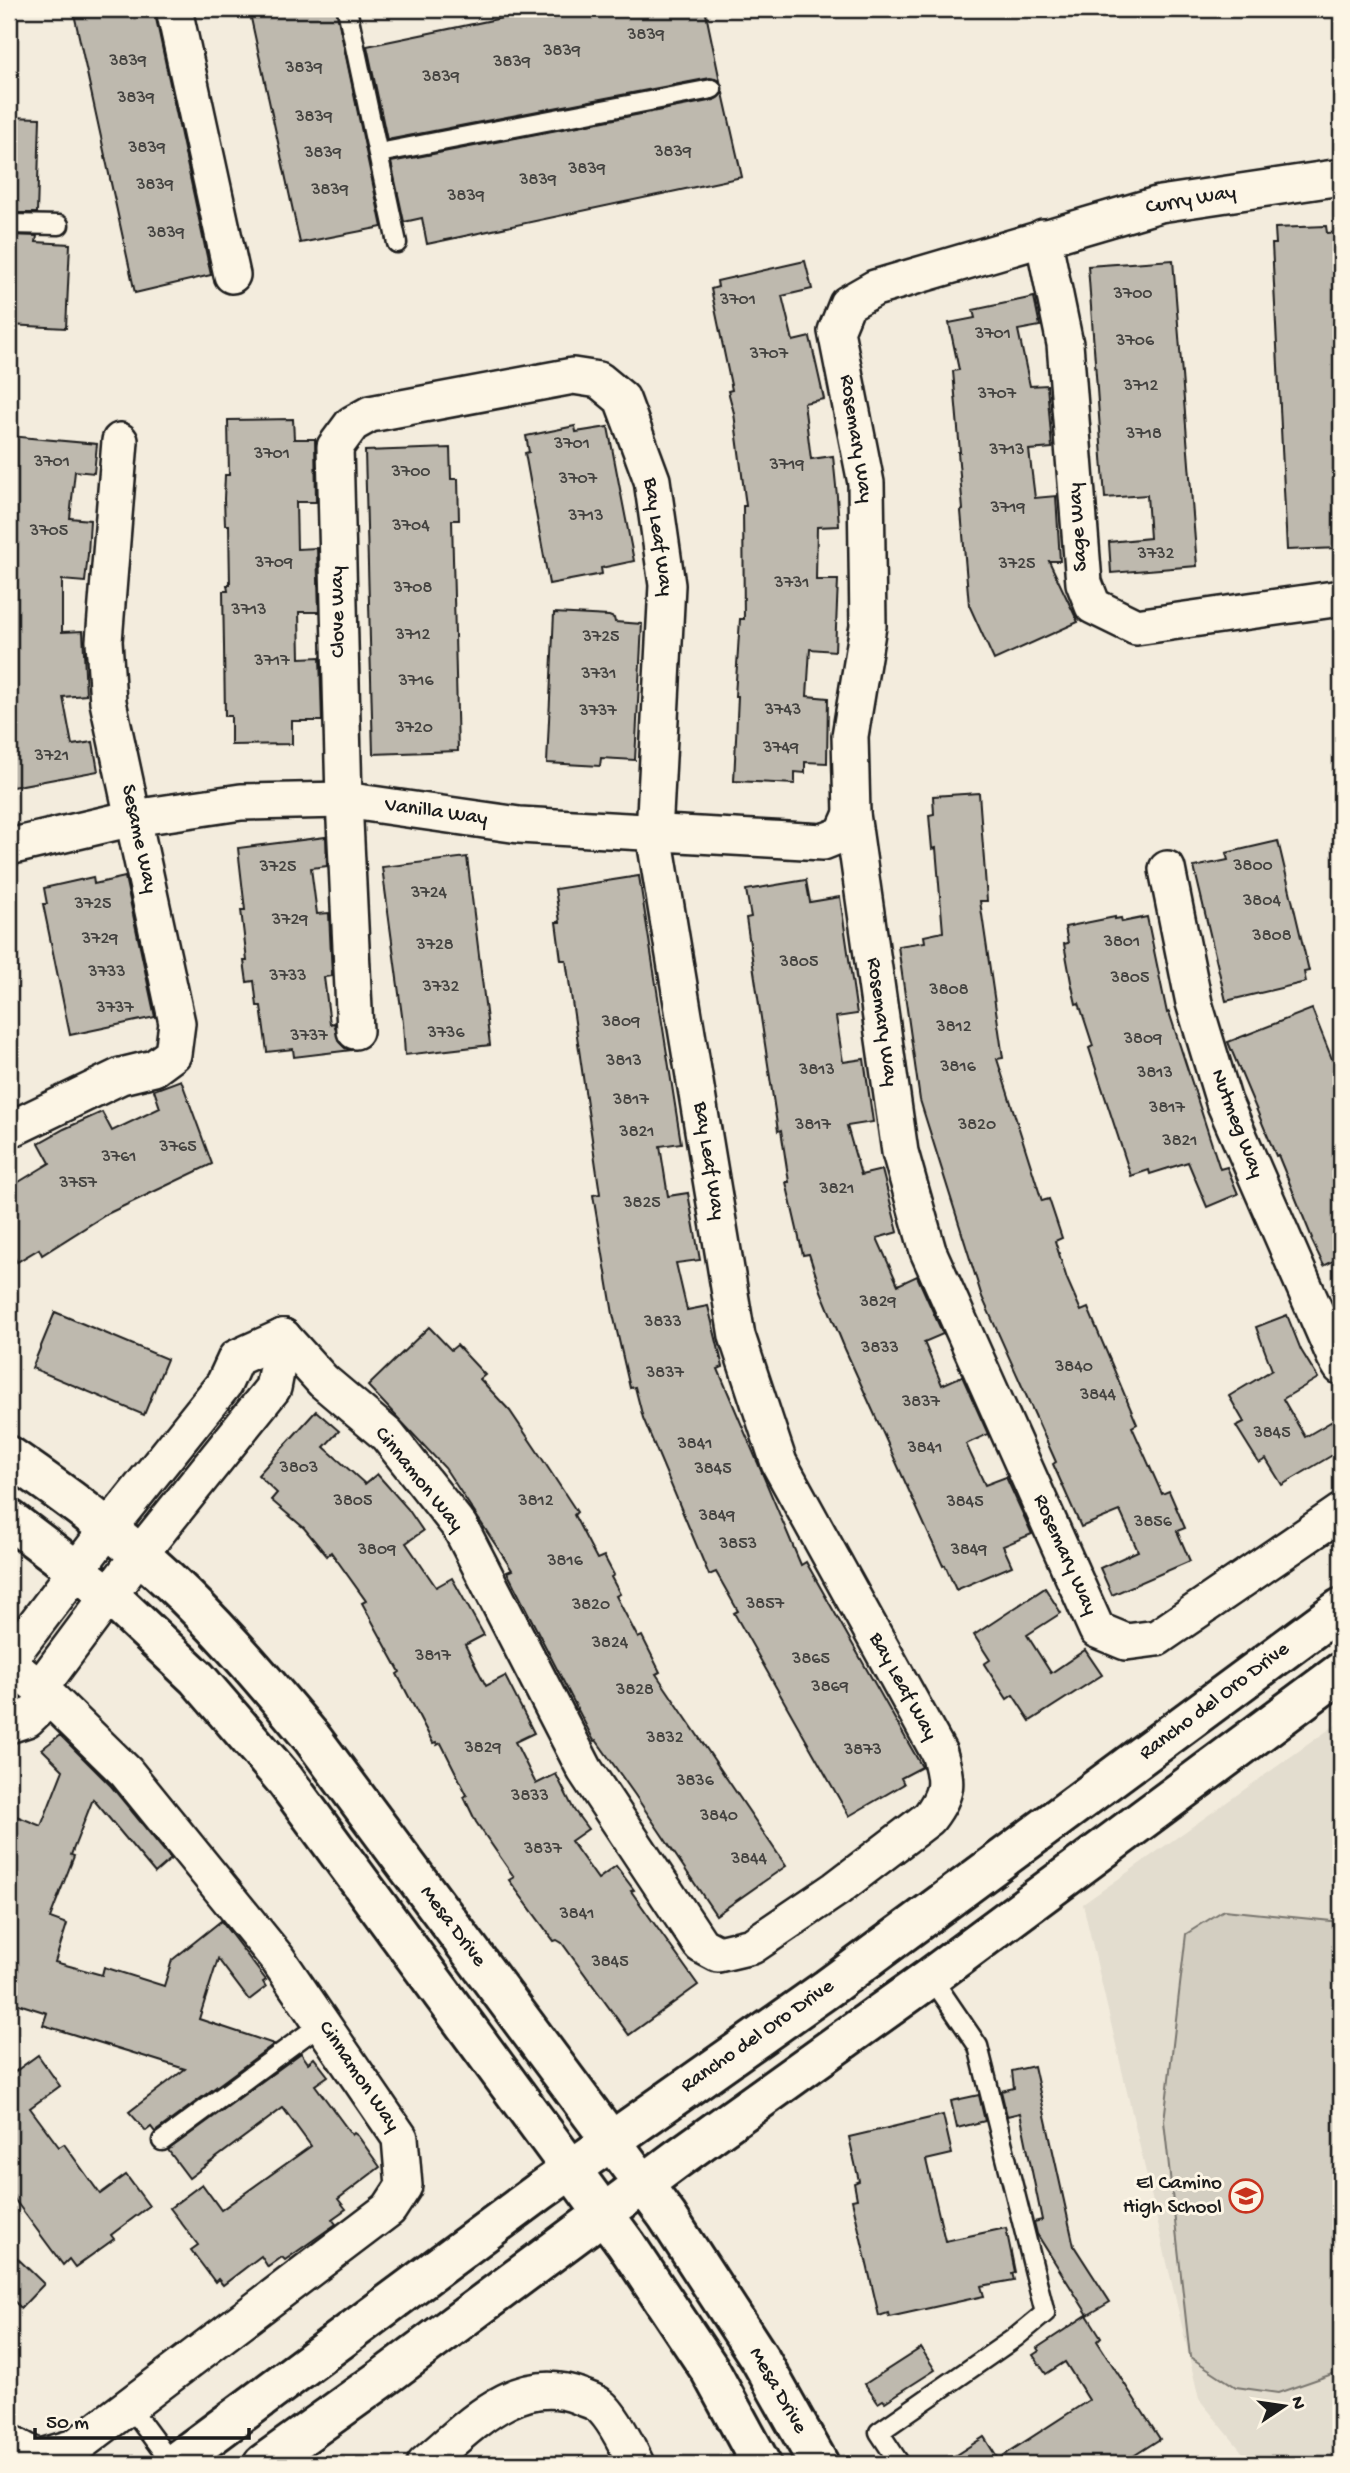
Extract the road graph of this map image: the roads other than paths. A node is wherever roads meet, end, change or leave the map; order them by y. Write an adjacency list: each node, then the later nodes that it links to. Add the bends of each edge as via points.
1 (174, 9): 10 (street)
2 (347, 9): 4 (lane)
3 (712, 89): 4 (lane)
4 (379, 153): 9 (lane)
5 (1341, 177): 8 (street, Curry Way, via 1170,201)
6 (9, 224): 7 (lane)
7 (59, 225)
8 (1043, 237): 13 (street, Sage Way, via 1065,344 1084,583 1093,606 1136,627); 15 (street, Rosemary Way, via 875,288 847,304 836,331 866,483 868,626 850,736)
9 (397, 243)
10 (232, 275)
11 (573, 376): 14 (street, Clove Way, via 370,414 352,424 335,447); 17 (street, Bay Leaf Way, via 599,380 622,399 652,480 667,585)
12 (120, 441): 16 (street, Sesame Way, via 104,641 108,702)
13 (1341, 598)
14 (344, 800): 16 (street, Vanilla Way, via 241,802); 17 (street, Vanilla Way, via 519,825); 20 (street, Clove Way)
15 (852, 814): 17 (street, Vanilla Way, via 843,834 823,842); 25 (street, Rosemary Way, via 900,1152 928,1251 1097,1630 1126,1642 1157,1638)
16 (134, 818): 18 (street, Vanilla Way); 21 (street, Sesame Way, via 177,1023 173,1055 154,1068 121,1076)
17 (654, 834): 37 (street, Bay Leaf Way, via 737,1336 779,1463 939,1753 946,1777 941,1803 929,1818)
18 (9, 846)
19 (1167, 869): 23 (street, Nutmeg Way, via 1194,1003 1224,1102)
20 (355, 1031)
21 (9, 1130)
22 (282, 1337): 27 (street, via 236,1358 224,1384); 28 (street, via 272,1388); 37 (street, Cinnamon Way, via 323,1381 387,1435 460,1527 584,1770 701,1945 718,1954 752,1946)
23 (1341, 1367)
24 (9, 1456): 27 (main road, Mesa Drive)
25 (1341, 1512)
26 (9, 1519): 29 (main road)
27 (107, 1530): 28 (main road, Mesa Drive); 29 (street)
28 (139, 1555): 30 (street); 41 (main road, Mesa Drive, via 253,1667 312,1738)
29 (76, 1569): 30 (main road); 32 (street)
30 (110, 1595): 35 (street); 42 (main road, via 197,1678 285,1780)
31 (1341, 1608): 41 (main road, Rancho del Oro Drive, via 828,1988)
32 (9, 1658)
33 (9, 1664): 35 (street, Cinnamon Way)
34 (1341, 1672): 38 (main road)
35 (45, 1693): 36 (street, via 27,1719); 39 (street, Cinnamon Way, via 126,1772 277,1958)
36 (9, 1725)
37 (836, 1889)
38 (931, 1977): 43 (main road); 55 (lane, via 978,2046 1045,2313 879,2432)
39 (322, 2023): 40 (lane); 46 (street, Cinnamon Way, via 400,2138 404,2186 388,2209)
40 (162, 2141)
41 (612, 2141): 42 (main road, Rancho del Oro Drive); 43 (main road, Mesa Drive)
42 (572, 2169): 44 (main road); 45 (main road, Rancho del Oro Drive)
43 (644, 2184): 44 (main road); 54 (main road, Mesa Drive, via 761,2359)
44 (604, 2214): 50 (main road); 53 (main road, via 710,2370)
45 (276, 2387): 48 (main road, Rancho del Oro Drive); 49 (main road)
46 (128, 2406): 47 (street, Cinnamon Way, via 75,2447 38,2458); 48 (lane)
47 (9, 2442)
48 (173, 2464)
49 (217, 2464)
50 (263, 2464)
51 (425, 2464): 52 (street, via 494,2407 529,2391 563,2390 598,2404)
52 (636, 2464)
53 (761, 2464)
54 (819, 2464)
55 (900, 2464)

